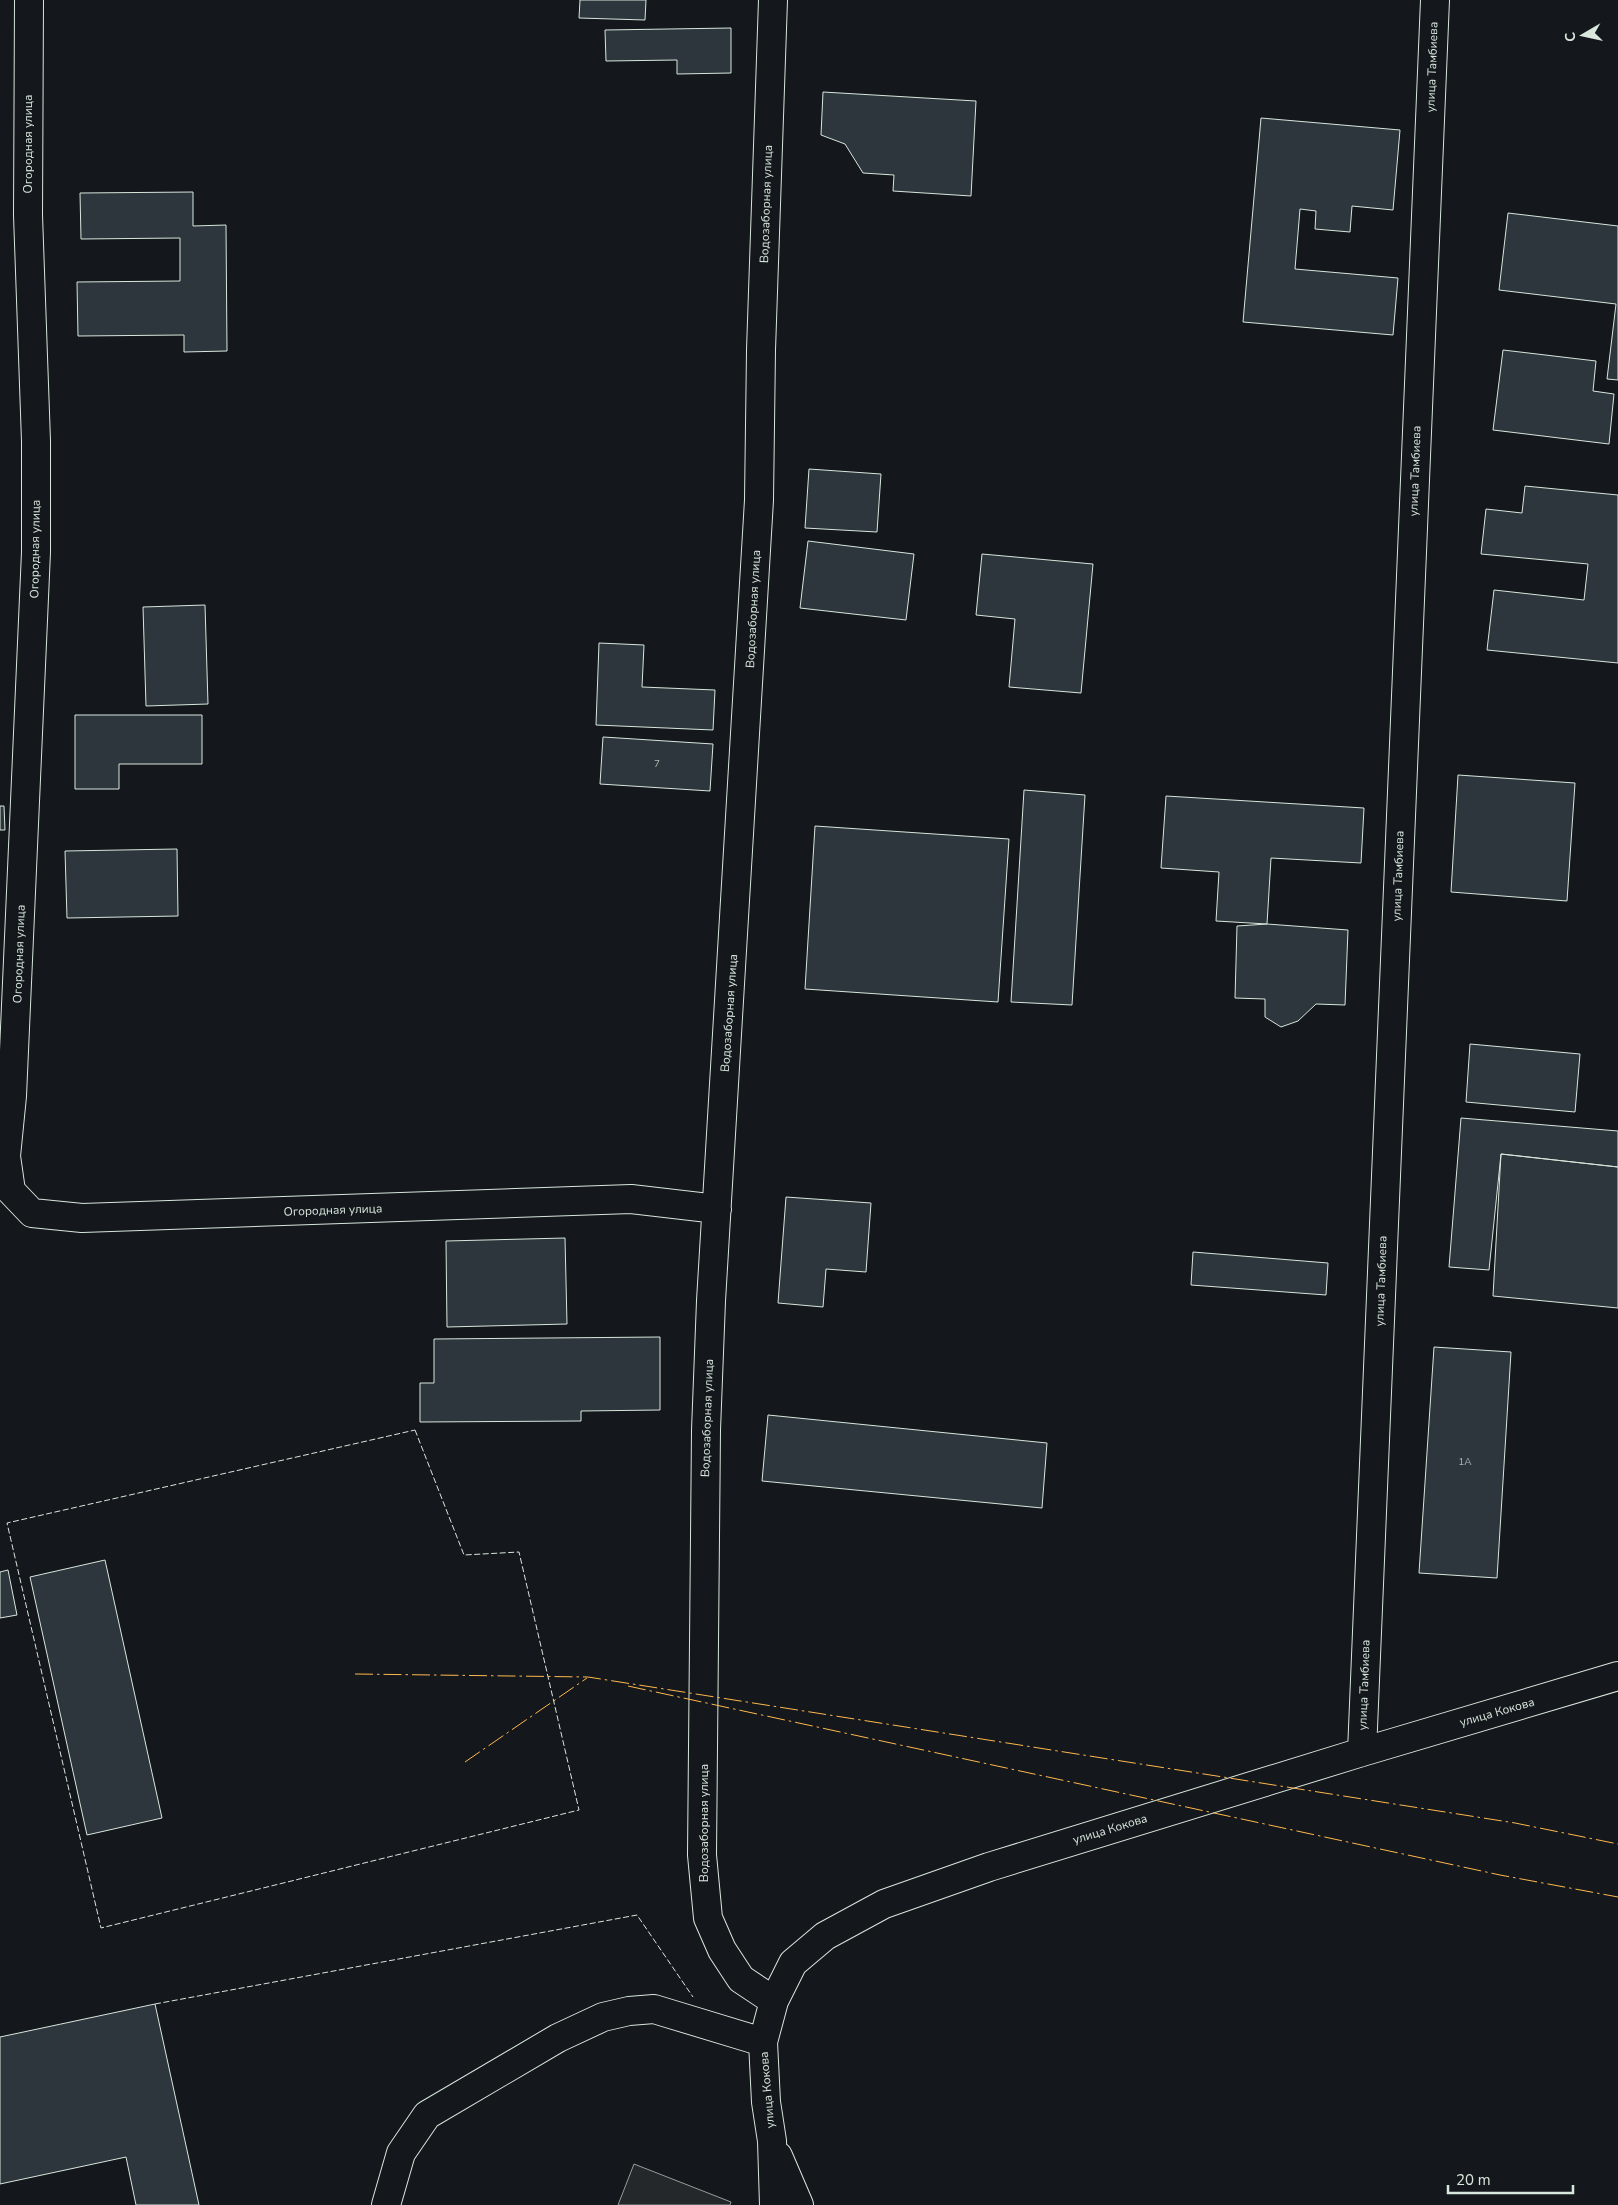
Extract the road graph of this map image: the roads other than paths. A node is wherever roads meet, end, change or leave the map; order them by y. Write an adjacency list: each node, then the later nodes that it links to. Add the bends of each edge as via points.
1 (29, 0): 4 (street, Огородная улица, via 28,215 36,441 36,552 13,1086 6,1156 11,1191 32,1213 82,1218 631,1199)
2 (773, 0): 4 (street, Водозаборная улица, via 761,350 760,500)
3 (1435, 0): 6 (street, улица Тамбиева)
4 (717, 1209): 7 (street, Водозаборная улица, via 706,1430 704,1887 708,1918 722,1950 741,1979)
5 (1618, 1676): 6 (street, улица Кокова)
6 (1362, 1752): 7 (street, улица Кокова, via 989,1866 884,1904 825,1936 794,1963)
7 (774, 2001): 8 (street, улица Кокова)
8 (763, 2042): 9 (street, улица Кокова); 10 (street, via 654,2009 603,2018 558,2038 427,2115 401,2153)
9 (772, 2141): 11 (street); 12 (street)
10 (386, 2205)
11 (774, 2205)
12 (800, 2205)

